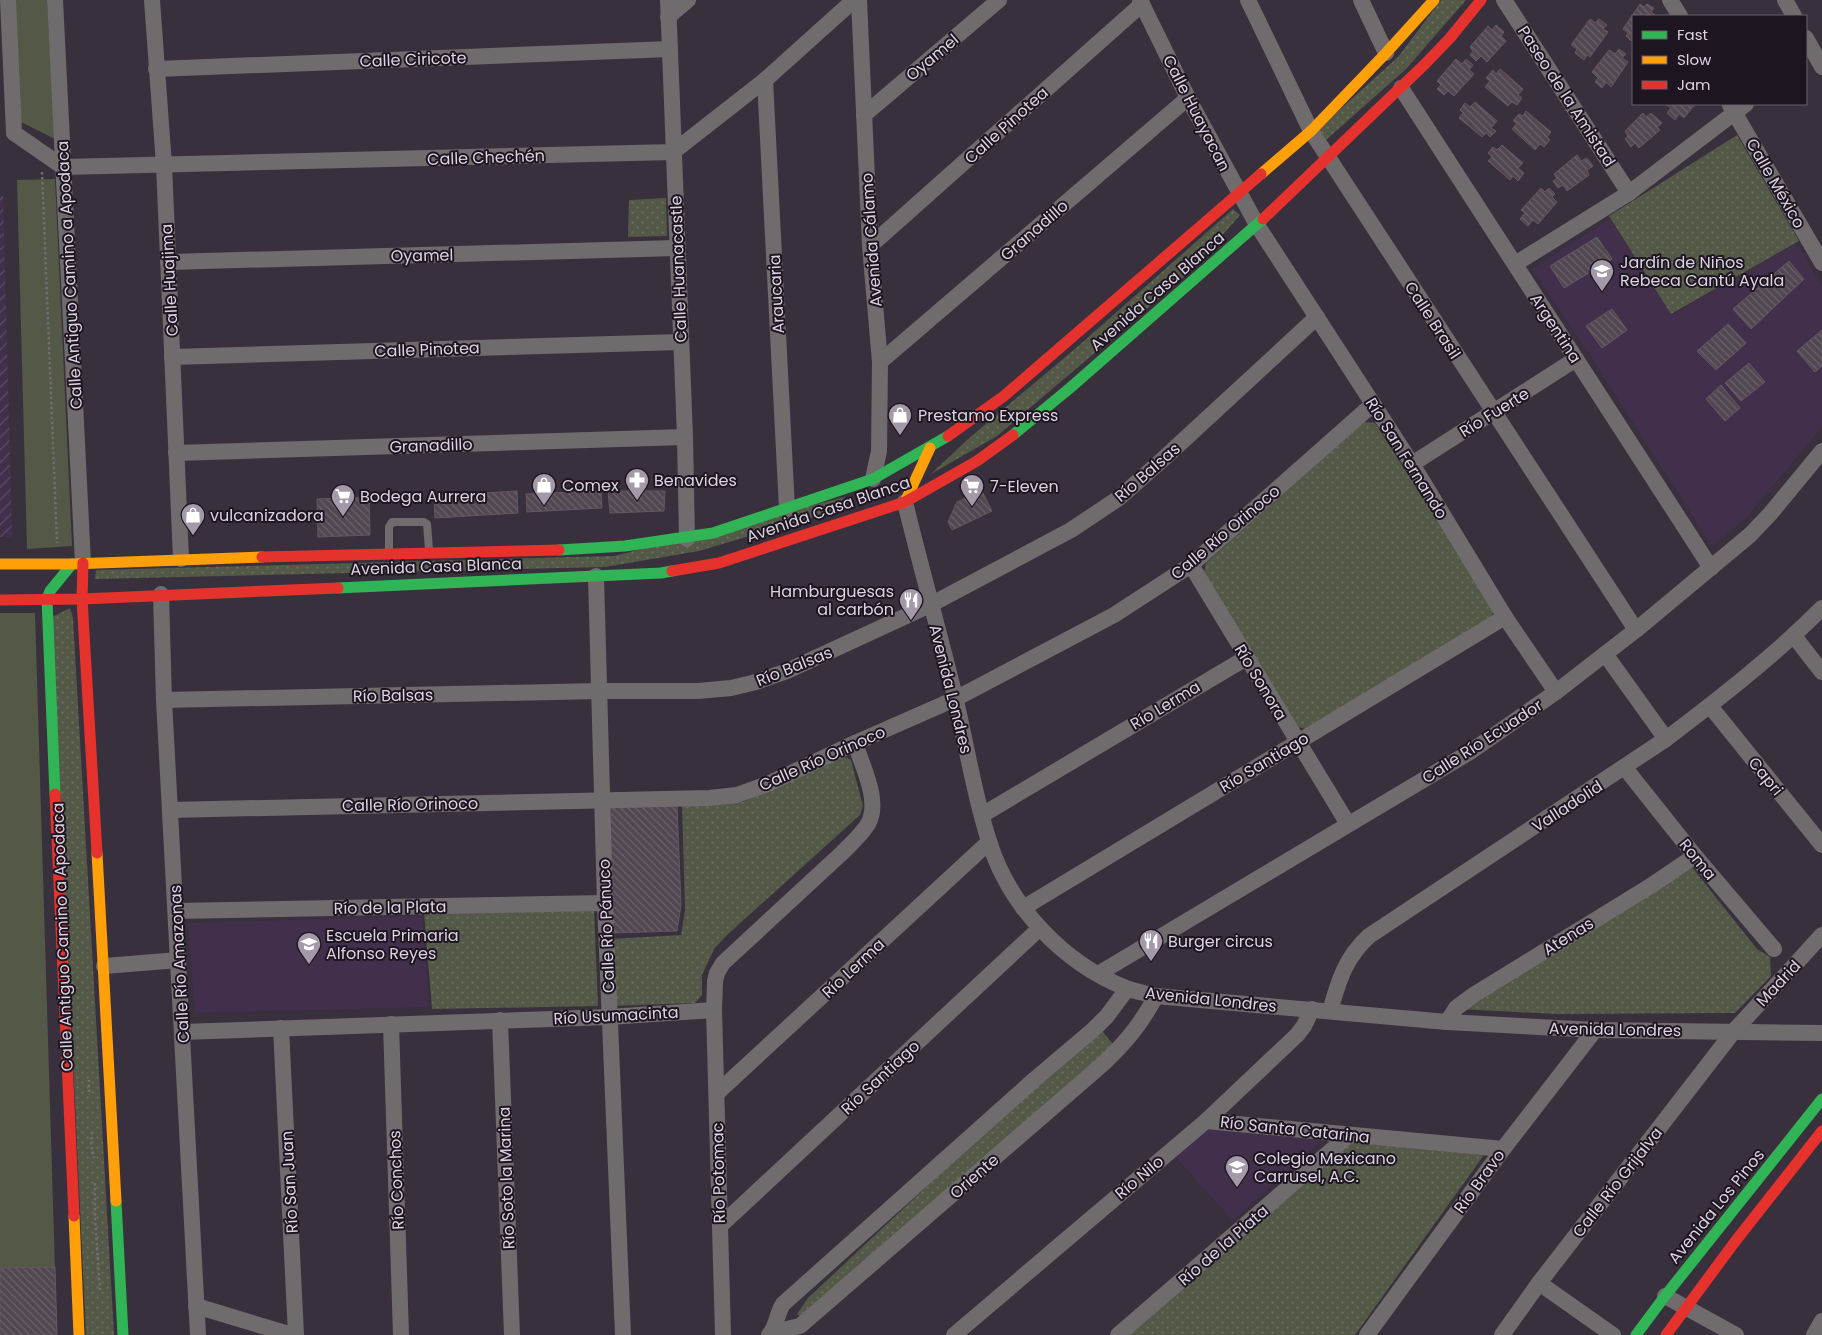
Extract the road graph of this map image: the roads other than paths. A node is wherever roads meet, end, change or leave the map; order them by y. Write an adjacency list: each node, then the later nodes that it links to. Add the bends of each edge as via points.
1 (8, 0): 31 (street)
2 (56, 0): 35 (street, Calle Antiguo Camino a Apodaca)
3 (152, 0): 24 (street, Calle Huajima)
4 (668, 0): 19 (street, Calle Huanacastle)
5 (688, 0): 19 (street)
6 (854, 0): 25 (street)
7 (859, 0): 29 (street, Avenida Cálamo)
8 (999, 0): 29 (street, Oyamel)
9 (1248, 0): 30 (street, Calle Brasil)
10 (1361, 0): 22 (street)
11 (1434, 0): 22 (street, Avenida Casa Blanca)
12 (1481, 0): 26 (street, Avenida Casa Blanca, via 1450,38)
13 (1670, 0): 17 (street)
14 (1785, 0): 18 (street)
15 (1141, 2): 27 (street, Calle Huayacan); 39 (street, Calle Pinotea)
16 (1509, 6): 36 (street, Paseo de la Amistad)
17 (1679, 15)
18 (1793, 15)
19 (668, 17): 21 (street, Calle Huanacastle)
20 (1812, 46): 23 (street)
21 (670, 49): 24 (street, Calle Ciricote); 32 (street, Calle Huanacastle)
22 (1386, 53): 30 (street, Avenida Casa Blanca)
23 (1822, 67)
24 (156, 69): 34 (street, Calle Huajima)
25 (765, 80): 32 (street); 59 (street, Araucaria)
26 (1401, 88): 33 (street, Avenida Casa Blanca); 43 (street, Argentina)
27 (1188, 98): 37 (street, Calle Huayacan); 48 (street, Granadillo)
28 (1737, 107): 36 (street); 42 (street, Calle México)
29 (864, 115): 39 (street, Avenida Cálamo)
30 (1311, 131): 33 (street, Calle Brasil); 37 (street, Avenida Casa Blanca)
31 (7, 135): 35 (street, via 42,152)
32 (673, 152): 34 (street, Calle Chechén); 40 (street, Calle Huanacastle)
33 (1328, 157): 38 (street, Avenida Casa Blanca); 50 (street, Calle Brasil)
34 (164, 166): 35 (street, Calle Chechén); 41 (street, Calle Huajima)
35 (63, 167): 64 (street, Calle Antiguo Camino a Apodaca)
36 (1630, 192): 43 (street)
37 (1239, 193): 38 (street, Calle Huayacan); 52 (street, Avenida Casa Blanca, via 1004,396)
38 (1257, 225): 44 (street, Río San Fernando); 57 (street, Avenida Casa Blanca, via 1013,435 977,461)
39 (870, 246): 48 (street, Avenida Cálamo)
40 (677, 248): 41 (street, Oyamel); 45 (street, Calle Huanacastle)
41 (168, 262): 46 (street, Calle Huajima)
42 (1822, 263)
43 (1515, 264): 47 (street, Argentina)
44 (1317, 317): 49 (street, Río San Fernando); 75 (street, Río Balsas, via 1118,498 1071,530)
45 (681, 342): 46 (street, Calle Pinotea); 51 (street, Calle Huanacastle)
46 (172, 357): 54 (street, Calle Huajima)
47 (1576, 359): 50 (street, Río Fuerte); 68 (street, Argentina)
48 (880, 362): 56 (street, Avenida Cálamo, via 879,451)
49 (1373, 404): 55 (street, Río San Fernando); 67 (street, Calle Río Orinoco)
50 (1494, 412): 55 (street, Río Fuerte); 78 (street, Calle Brasil)
51 (685, 437): 54 (street, Granadillo); 61 (street, Calle Huanacastle)
52 (930, 448): 56 (street, Avenida Casa Blanca); 57 (street)
53 (1822, 451): 68 (street, Calle Río Ecuador, via 1770,514)
54 (176, 453): 65 (street, Calle Huajima)
55 (1412, 464): 77 (street, Río San Fernando)
56 (874, 486): 59 (street, Avenida Casa Blanca)
57 (901, 500): 60 (street, Avenida Casa Blanca); 75 (street, Avenida Londres)
58 (860, 506): 60 (street)
59 (787, 509): 61 (street, Avenida Casa Blanca, via 713,533)
60 (848, 522): 69 (street, Avenida Casa Blanca, via 720,563)
61 (686, 538): 62 (street, Avenida Casa Blanca, via 658,546)
62 (429, 553): 63 (street, Avenida Casa Blanca); 63 (lane, via 427,524 392,522 388,527)
63 (389, 554): 65 (street, Avenida Casa Blanca)
64 (79, 559): 65 (street, Avenida Casa Blanca); 66 (street, Avenida Casa Blanca); 70 (street); 73 (street, Calle Antiguo Camino a Apodaca)
65 (181, 559)
66 (6, 564): 70 (street)
67 (1191, 565): 81 (street, Río Sonora); 85 (street, Calle Río Orinoco, via 1106,620)
68 (1711, 568): 78 (street, Calle Río Ecuador)
69 (596, 576): 71 (street, Avenida Casa Blanca); 83 (street, Calle Río Pánuco)
70 (54, 586): 72 (street); 73 (street)
71 (161, 594): 73 (street, Avenida Casa Blanca); 86 (street, Calle Río Amazonas)
72 (47, 599): 73 (street, Avenida Casa Blanca); 74 (street, Avenida Casa Blanca); 138 (street, Calle Antiguo Camino a Apodaca)
73 (82, 599): 106 (street, Calle Antiguo Camino a Apodaca)
74 (0, 600)
75 (930, 605): 83 (street, Río Balsas, via 756,682 698,691); 85 (street, Avenida Londres)
76 (1822, 608): 79 (street, Valladolid)
77 (1506, 616): 84 (street, Río San Fernando); 90 (street, Río Santiago)
78 (1636, 630): 80 (street, Calle Río Ecuador)
79 (1794, 636): 82 (street); 87 (street, Valladolid)
80 (1605, 654): 84 (street, Calle Río Ecuador); 88 (street)
81 (1246, 658): 90 (street, Río Sonora); 94 (street, Río Lerma)
82 (1822, 672)
83 (600, 691): 86 (street, Río Balsas); 92 (street, Calle Río Pánuco)
84 (1556, 692): 95 (street, Calle Río Ecuador, via 1470,752)
85 (955, 698): 89 (street, Calle Río Orinoco); 94 (street, Avenida Londres)
86 (164, 700): 93 (street, Calle Río Amazonas)
87 (1710, 706): 88 (street, Valladolid); 97 (street, Capri)
88 (1666, 740): 91 (street, Valladolid)
89 (854, 743): 92 (street, Calle Río Orinoco, via 737,795); 111 (street, via 872,796 868,824 860,836 723,963 715,981)
90 (1297, 743): 95 (street, Río Sonora); 100 (street, Río Santiago)
91 (1625, 768): 98 (street, Roma); 112 (street, Valladolid, via 1369,936 1347,961)
92 (603, 799): 93 (street, Calle Río Orinoco); 99 (street, Calle Río Pánuco)
93 (170, 810): 101 (street, Calle Río Amazonas)
94 (982, 815): 96 (street, Avenida Londres)
95 (1348, 824): 107 (street, Calle Río Ecuador)
96 (989, 842): 100 (street, Avenida Londres, via 1004,878); 122 (street, Río Lerma)
97 (1822, 845)
98 (1695, 856): 104 (street, Roma); 115 (street, Atenas, via 1475,994 1456,1008)
99 (605, 903): 101 (street, Río de la Plata); 113 (street, Calle Río Pánuco)
100 (1023, 908): 102 (street, Avenida Londres)
101 (176, 911): 105 (street, Calle Río Amazonas)
102 (1040, 928): 107 (street, Avenida Londres, via 1080,964); 128 (street, Río Santiago)
103 (1822, 935): 119 (street, Madrid)
104 (1774, 949)
105 (179, 960): 106 (street); 120 (street, Calle Río Amazonas)
106 (104, 966): 139 (street, Calle Antiguo Camino a Apodaca)
107 (1098, 974): 108 (street, Avenida Londres)
108 (1127, 989): 109 (street, Avenida Londres); 133 (street, Oriente, via 1094,1029 790,1297)
109 (1156, 996): 110 (street, Avenida Londres); 136 (street, Oriente, via 1135,1031 1104,1063)
110 (1312, 1009): 112 (street, Avenida Londres); 124 (street, Río Nilo, via 1297,1035)
111 (714, 1010): 113 (street, Río Usumacinta); 122 (street, Río Potomac)
112 (1330, 1011): 115 (street, Avenida Londres)
113 (609, 1017): 114 (street, Río Usumacinta); 145 (street, Calle Río Pánuco)
114 (500, 1020): 116 (street, Río Usumacinta); 144 (street, Río Soto la Marina)
115 (1447, 1022): 118 (street, Avenida Londres)
116 (391, 1024): 117 (street, Río Usumacinta); 143 (street, Río Conchos)
117 (281, 1028): 120 (street, Río Usumacinta); 142 (street, Río San Juan)
118 (1594, 1030): 119 (street, Avenida Londres); 127 (street, Río Bravo)
119 (1734, 1031): 121 (street, Avenida Londres); 129 (street, Calle Río Grijalva)
120 (182, 1032): 131 (street, Calle Río Amazonas)
121 (1822, 1033)
122 (717, 1093): 128 (street, Río Potomac)
123 (1822, 1099): 130 (street, Avenida Los Pinos)
124 (1206, 1121): 126 (street, Río Santa Catarina); 147 (street, Río Nilo)
125 (1822, 1130): 132 (street)
126 (1350, 1134): 127 (street, Río Santa Catarina); 148 (street, Río de la Plata)
127 (1503, 1149): 149 (street, Río Bravo)
128 (720, 1226): 146 (street, Río Potomac)
129 (1539, 1282): 150 (street, Calle Río Grijalva); 151 (street)
130 (1665, 1296): 132 (street); 152 (street, Avenida Los Pinos)
131 (196, 1306): 140 (street, Calle Río Amazonas); 141 (street)
132 (1686, 1307): 135 (street); 153 (street)
133 (778, 1312): 136 (street); 137 (street, Oriente)
134 (1822, 1321): 155 (street)
135 (1711, 1329): 154 (street)
136 (794, 1332): 137 (street, Oriente)
137 (771, 1333)
138 (79, 1335)
139 (123, 1335)
140 (198, 1335)
141 (292, 1335)
142 (296, 1335)
143 (402, 1335)
144 (512, 1335)
145 (623, 1335)
146 (723, 1335)
147 (954, 1335)
148 (1118, 1335)
149 (1367, 1335)
150 (1502, 1335)
151 (1613, 1335)
152 (1636, 1335)
153 (1666, 1335)
154 (1736, 1335)
155 (1814, 1335)

